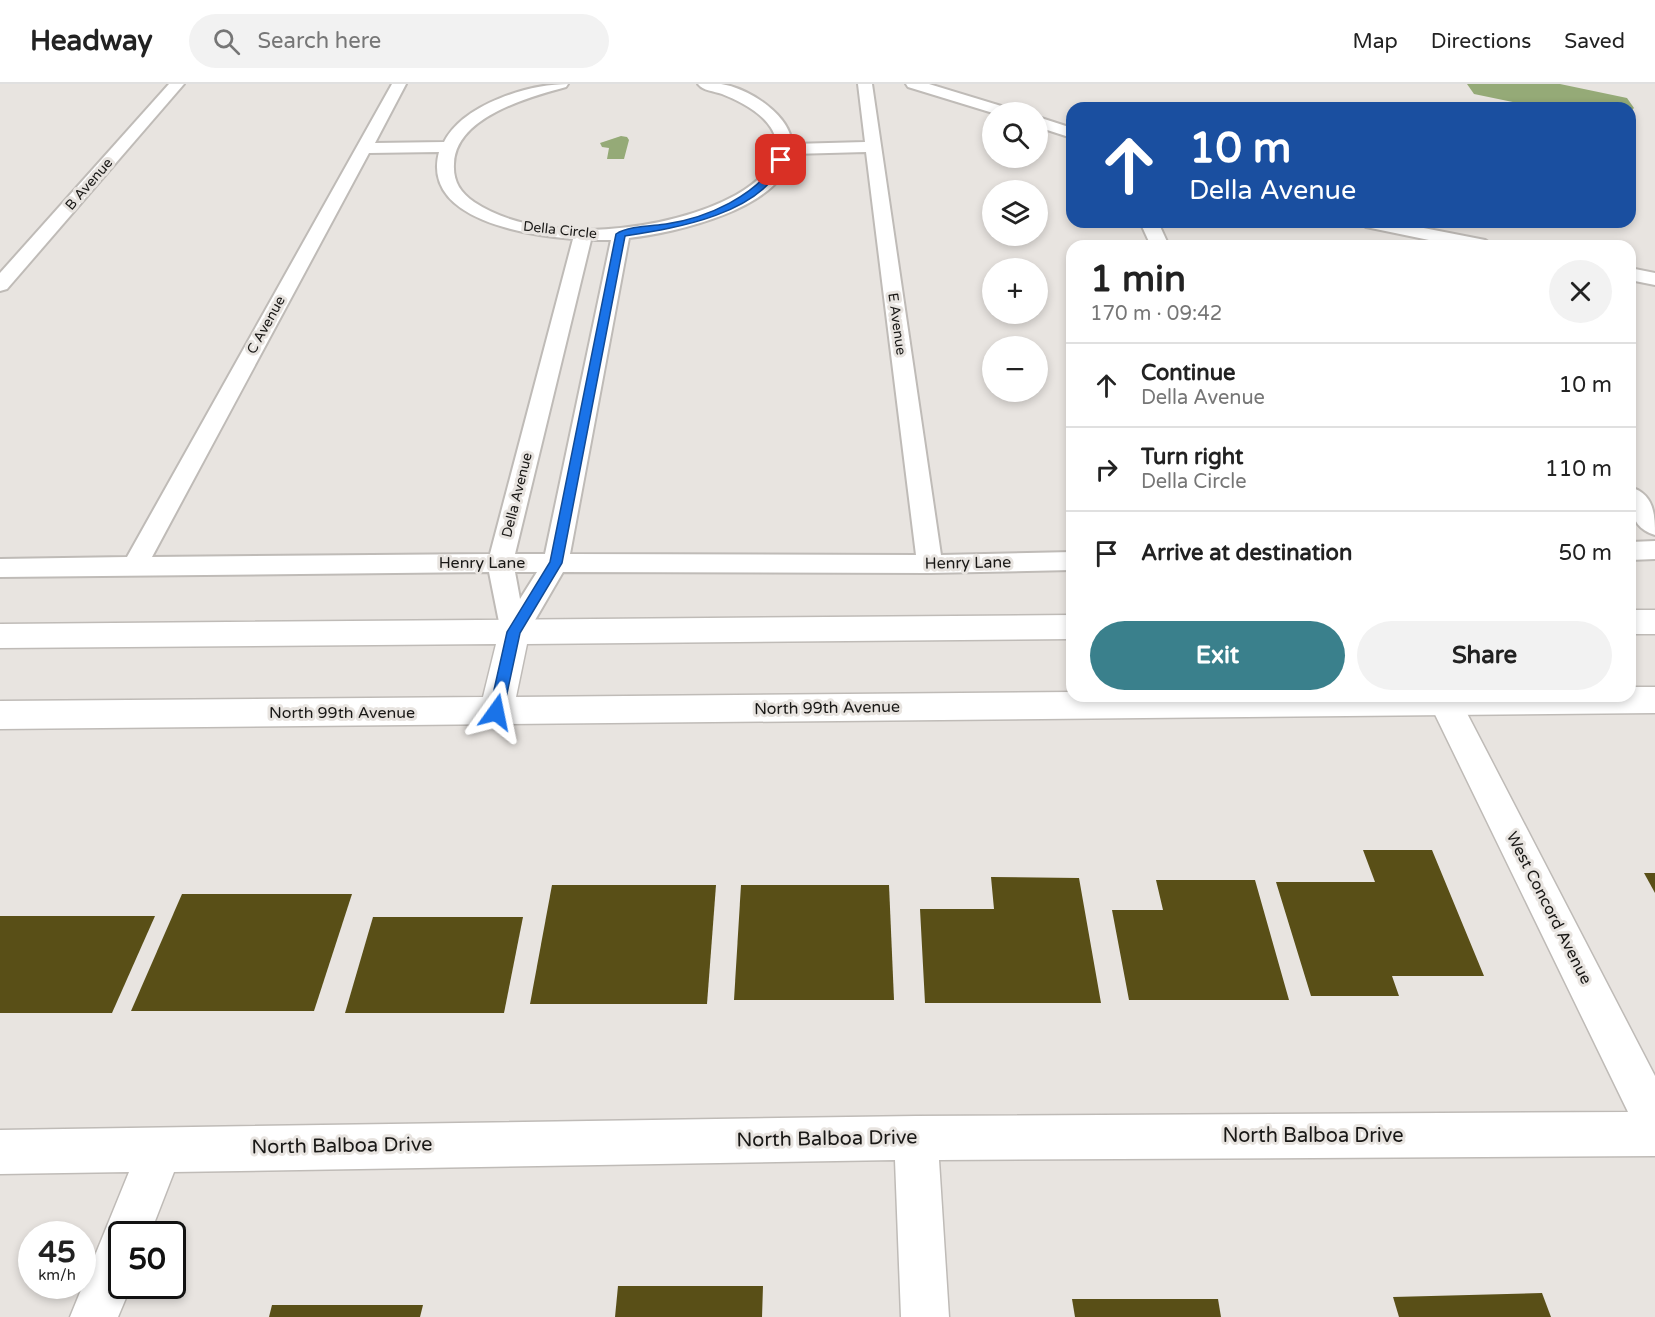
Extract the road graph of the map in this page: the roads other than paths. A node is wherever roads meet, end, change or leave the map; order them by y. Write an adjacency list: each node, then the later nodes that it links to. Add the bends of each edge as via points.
1 (177, 84): 20 (lane, B Avenue)
2 (399, 84): 12 (lane, C Avenue)
3 (561, 84): 10 (lane, via 504,102 480,115 460,130)
4 (705, 84): 13 (lane, via 758,104 780,125)
5 (865, 84): 11 (lane, E Avenue)
6 (913, 84): 7 (lane)
7 (982, 105)
8 (1048, 125): 9 (lane)
9 (1066, 131)
10 (448, 147): 12 (lane); 15 (lane, Della Circle, via 443,164 446,181 458,197 478,211 540,231)
11 (873, 147): 13 (lane); 28 (lane, E Avenue)
12 (363, 148): 29 (lane, C Avenue)
13 (785, 150): 16 (lane, Della Circle, via 776,172 753,193 718,212 672,226)
14 (1387, 228): 17 (lane)
15 (584, 234): 16 (lane, Della Circle); 26 (lane, Della Avenue)
16 (621, 234): 27 (lane)
17 (1429, 240)
18 (1636, 275): 19 (lane)
19 (1655, 279)
20 (0, 285)
21 (1636, 502): 22 (lane)
22 (1655, 526)
23 (1655, 550): 24 (lane)
24 (1636, 551)
25 (1066, 561): 28 (lane, Henry Lane)
26 (500, 563): 27 (lane, Henry Lane); 29 (lane, Henry Lane); 34 (lane, Della Avenue)
27 (556, 563): 28 (lane, Henry Lane); 34 (lane)
28 (930, 564)
29 (134, 567): 30 (lane, Henry Lane)
30 (0, 568)
31 (1636, 622): 32 (main road)
32 (1655, 622)
33 (1066, 627): 34 (main road)
34 (513, 632): 35 (main road); 40 (main road)
35 (0, 636)
36 (1636, 700): 37 (main road, North 99th Avenue)
37 (1655, 700)
38 (1225, 702): 40 (main road, North 99th Avenue)
39 (1446, 702): 42 (main road, West Concord Avenue)
40 (496, 712): 41 (main road, North 99th Avenue)
41 (0, 716)
42 (1655, 1120)
43 (1655, 1134): 44 (main road, North Balboa Drive)
44 (916, 1138): 45 (main road, North Balboa Drive); 50 (main road)
45 (161, 1149): 46 (main road, North Balboa Drive); 47 (main road)
46 (0, 1152)
47 (132, 1221)
48 (108, 1282): 49 (main road)
49 (94, 1317)
50 (925, 1317)

